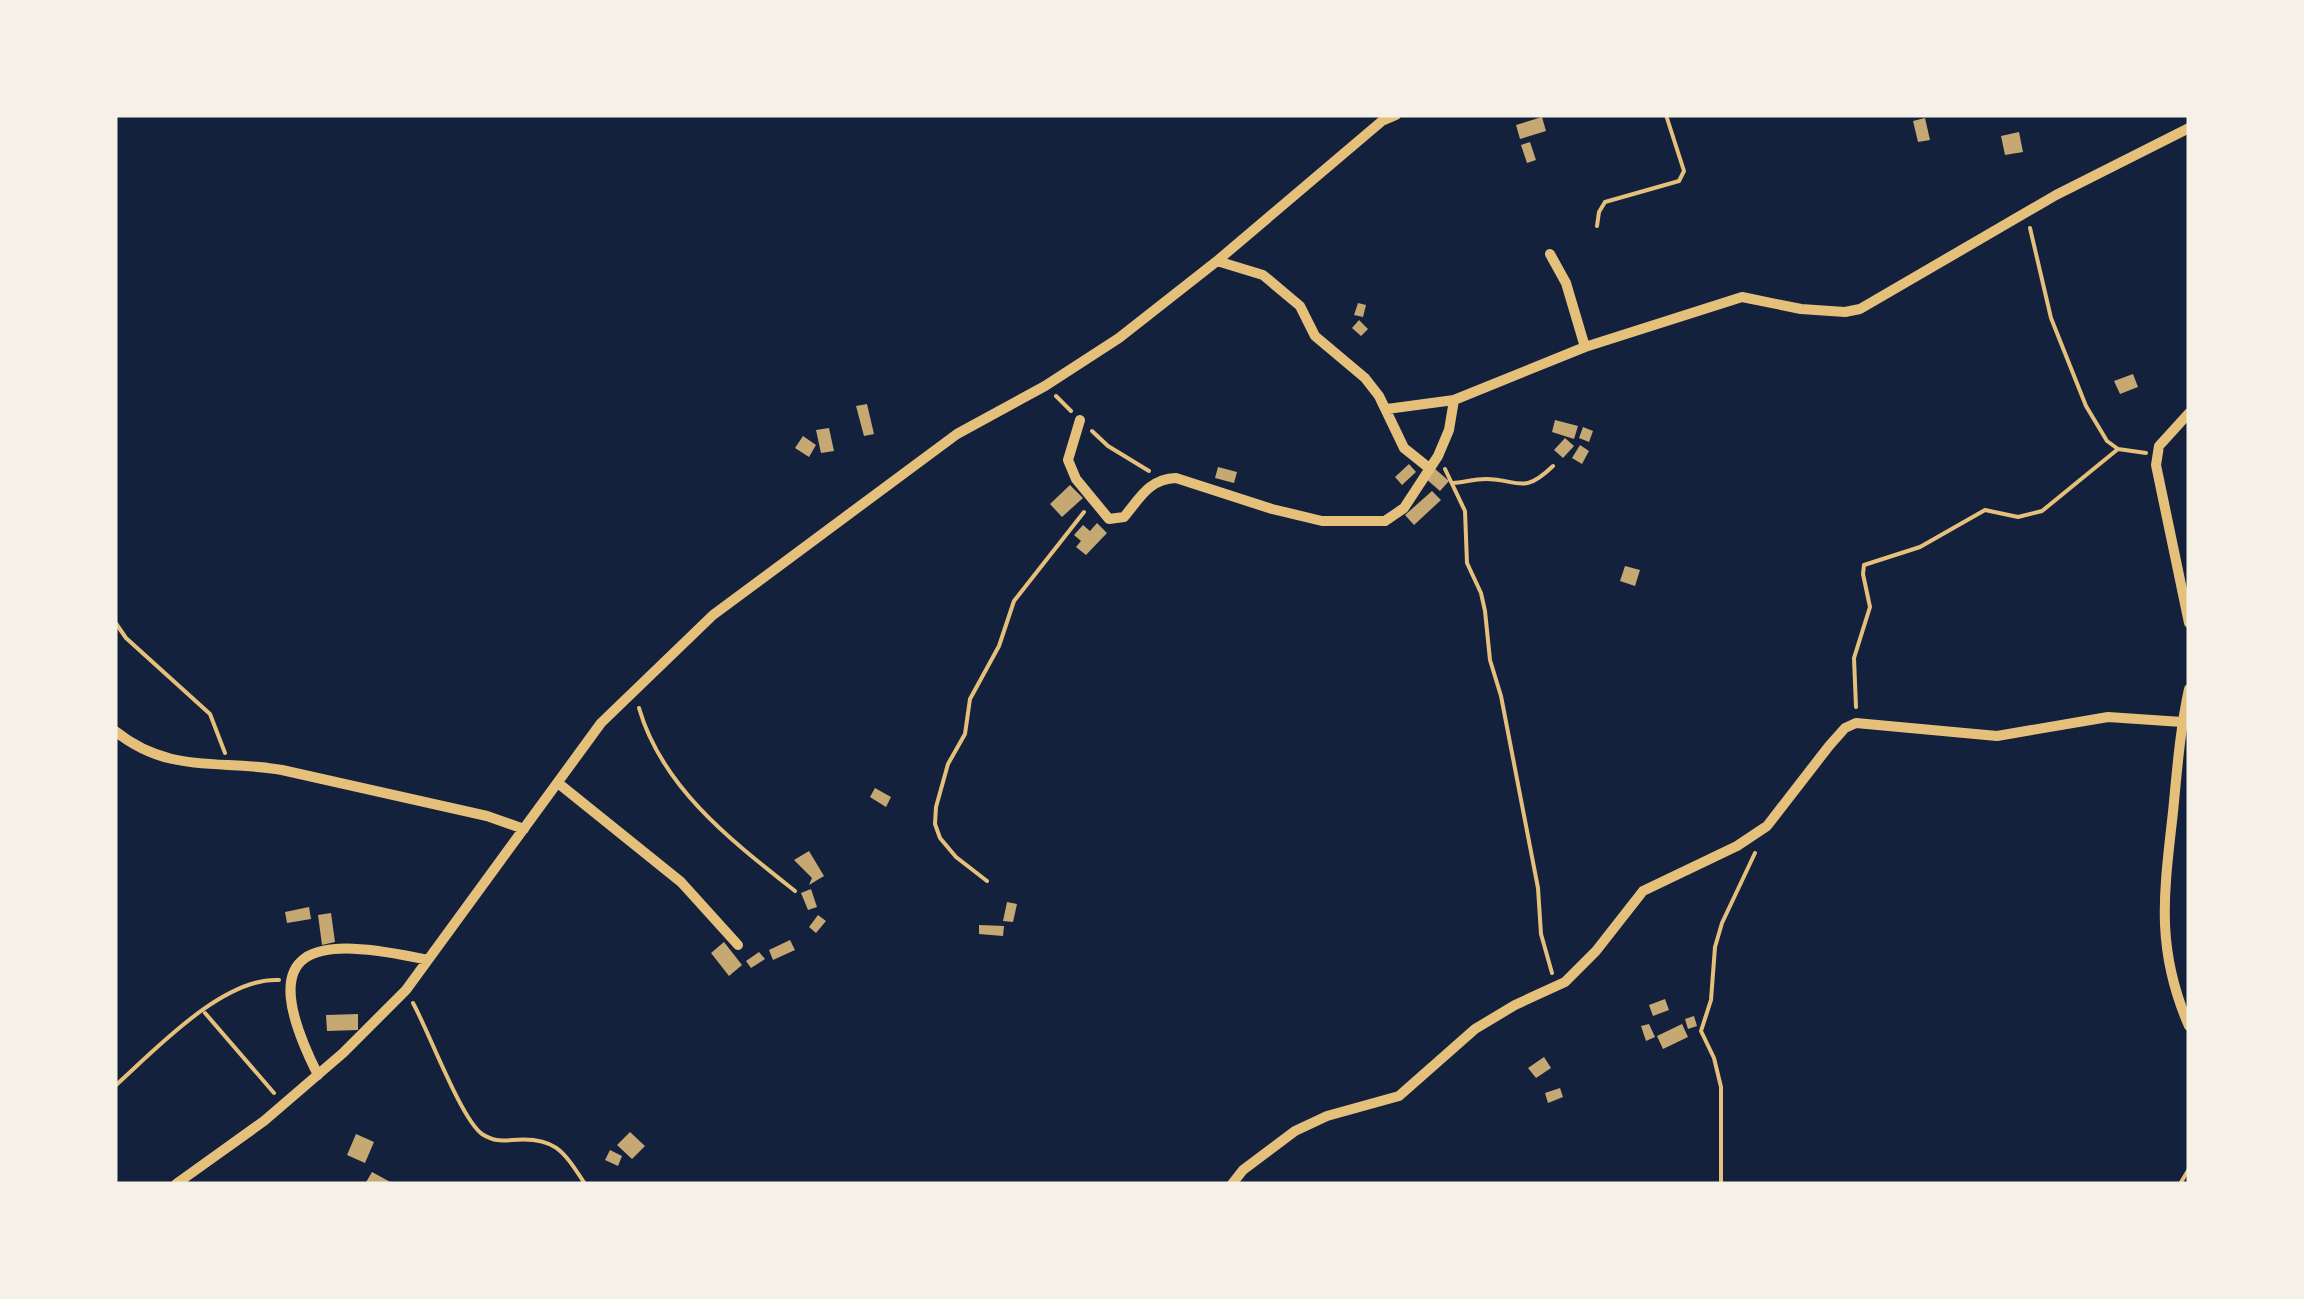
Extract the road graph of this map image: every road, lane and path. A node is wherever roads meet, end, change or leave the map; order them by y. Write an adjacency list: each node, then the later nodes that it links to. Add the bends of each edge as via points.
1 (1396, 115): 7 (street)
2 (1666, 115): 5 (path, via 1684,171 1679,182 1605,202)
3 (2189, 128): 4 (street)
4 (2027, 213): 8 (street, via 1860,308 1801,309 1742,297); 14 (path, via 2070,371)
5 (1597, 226)
6 (1550, 254): 8 (street, via 1566,282)
7 (1216, 261): 9 (street, via 1120,338); 11 (street, via 1262,275 1300,306 1316,336 1365,378)
8 (1585, 347): 10 (street)
9 (1046, 386): 13 (path); 25 (street, via 957,434 882,487 714,615)
10 (1454, 400): 11 (street); 16 (street)
11 (1387, 409): 18 (street, via 1404,448)
12 (2189, 413): 15 (street)
13 (1080, 420): 19 (path, via 1108,446); 21 (street, via 1068,460)
14 (2118, 450): 15 (path); 27 (path, via 2042,511 2018,517 1985,510 1920,547 1864,565 1870,607 1854,658)
15 (2156, 454): 23 (street)
16 (1438, 456): 18 (street); 20 (path)
17 (1554, 466): 20 (path, via 1515,486 1489,479)
18 (1429, 468): 19 (street, via 1404,508 1385,521 1322,522)
19 (1162, 478): 21 (street, via 1117,520 1102,514)
20 (1453, 483): 38 (path, via 1464,511 1467,562 1485,611 1541,934)
21 (1094, 500): 33 (path, via 1014,601 944,776 936,807 940,838)
22 (115, 622): 29 (path, via 210,714)
23 (2189, 623)
24 (2189, 689): 26 (street)
25 (634, 692): 30 (street); 34 (path, via 662,765 736,846)
26 (2182, 722): 27 (street, via 2108,717 1997,736); 41 (street, via 2162,929)
27 (1856, 723): 31 (street, via 1828,746)
28 (115, 731): 29 (street, via 156,756)
29 (231, 766): 32 (street, via 282,770)
30 (558, 783): 32 (street); 35 (street, via 682,882)
31 (1768, 826): 38 (street, via 1643,892); 49 (path, via 1722,923 1701,1031 1721,1087)
32 (524, 829): 36 (street)
33 (986, 881)
34 (795, 890)
35 (738, 946)
36 (428, 960): 37 (street, via 326,948 301,959); 39 (street)
37 (292, 982): 40 (path, via 255,982); 42 (street, via 294,1015)
38 (1557, 987): 48 (street, via 1475,1029 1399,1096 1295,1130)
39 (406, 990): 42 (street); 47 (path, via 478,1132 495,1141 540,1138 559,1148)
40 (204, 1012): 43 (path); 44 (path)
41 (2189, 1026)
42 (318, 1075): 44 (street)
43 (115, 1086)
44 (283, 1104): 46 (street)
45 (2189, 1170): 50 (path)
46 (176, 1184)
47 (584, 1184)
48 (1232, 1184)
49 (1721, 1184)
50 (2180, 1184)

